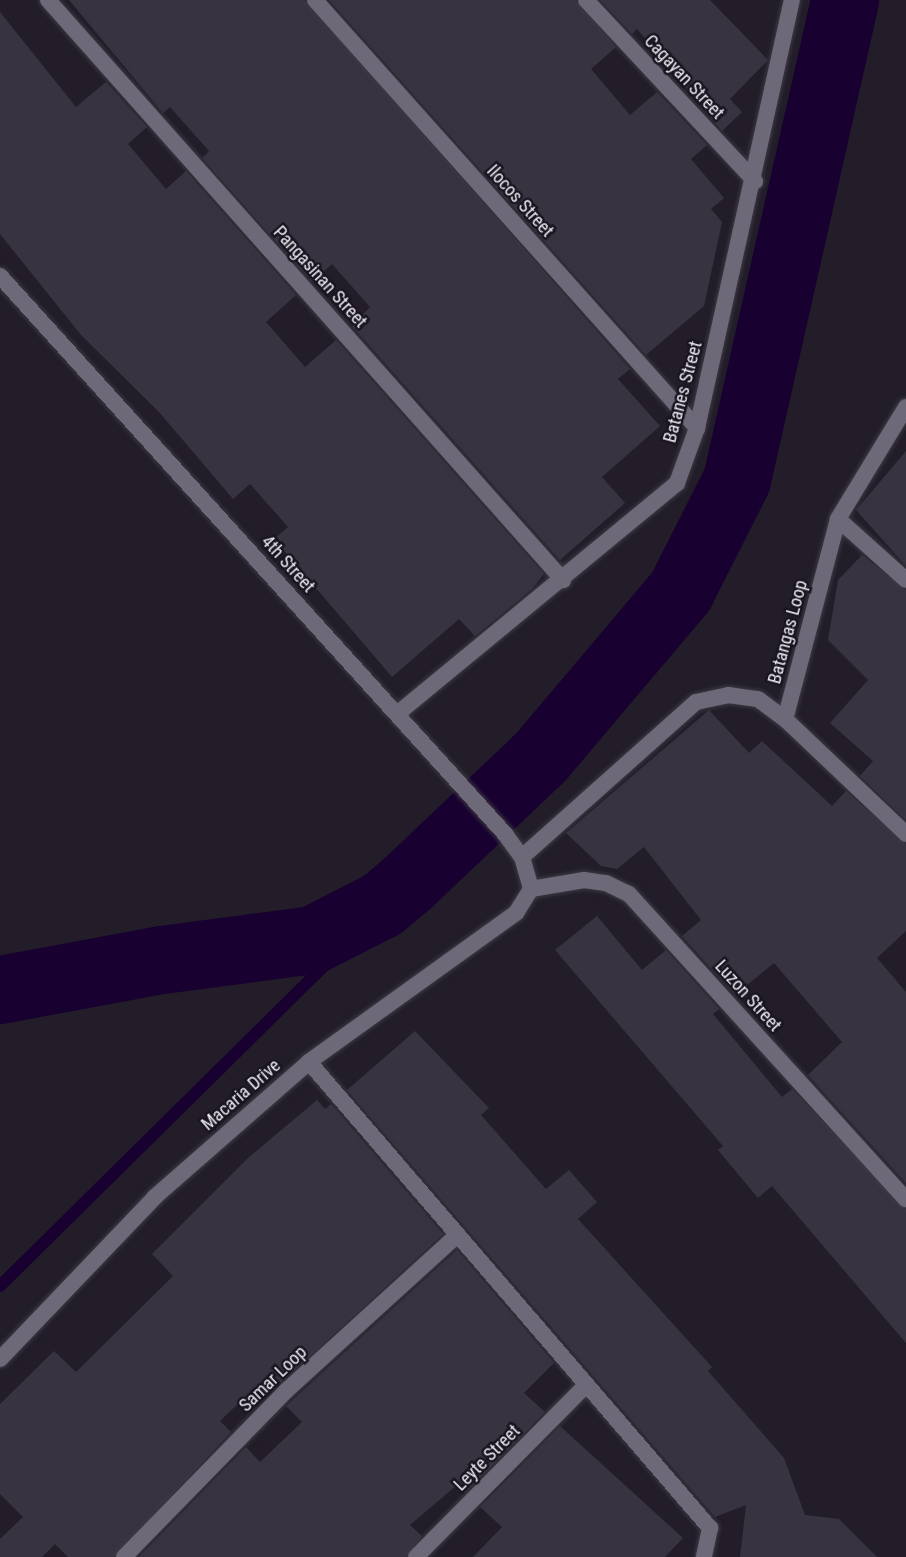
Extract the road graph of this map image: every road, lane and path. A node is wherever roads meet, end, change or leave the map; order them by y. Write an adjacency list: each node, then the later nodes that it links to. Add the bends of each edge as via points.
1 (48, 0): 10 (street, Pangasinan Street)
2 (315, 0): 8 (street, Ilocos Street)
3 (586, 0): 5 (street, Cagayan Street)
4 (792, 0): 5 (street, Batanes Street)
5 (754, 182): 8 (street, Batanes Street)
6 (0, 276): 12 (street, 4th Street)
7 (906, 407): 9 (street, Batangas Loop)
8 (697, 428): 10 (street, Batanes Street, via 677,483)
9 (838, 519): 11 (street); 13 (street, Batangas Loop)
10 (563, 580): 12 (street, Batanes Street)
11 (906, 580)
12 (398, 714): 15 (street, 4th Street)
13 (784, 719): 14 (street); 15 (street, via 758,699 728,695 696,702)
14 (906, 834)
15 (522, 857): 16 (street, 4th Street)
16 (531, 890): 17 (street, Macaria Drive, via 516,913); 18 (street, Luzon Street, via 584,880 606,882 629,894)
17 (309, 1062): 19 (street); 20 (street, Macaria Drive, via 155,1197)
18 (906, 1199)
19 (456, 1236): 21 (street); 22 (street, Samar Loop, via 287,1390)
20 (0, 1359)
21 (585, 1386): 23 (street, Leyte Street); 24 (street, via 710,1528)
22 (124, 1557)
23 (416, 1557)
24 (705, 1557)

